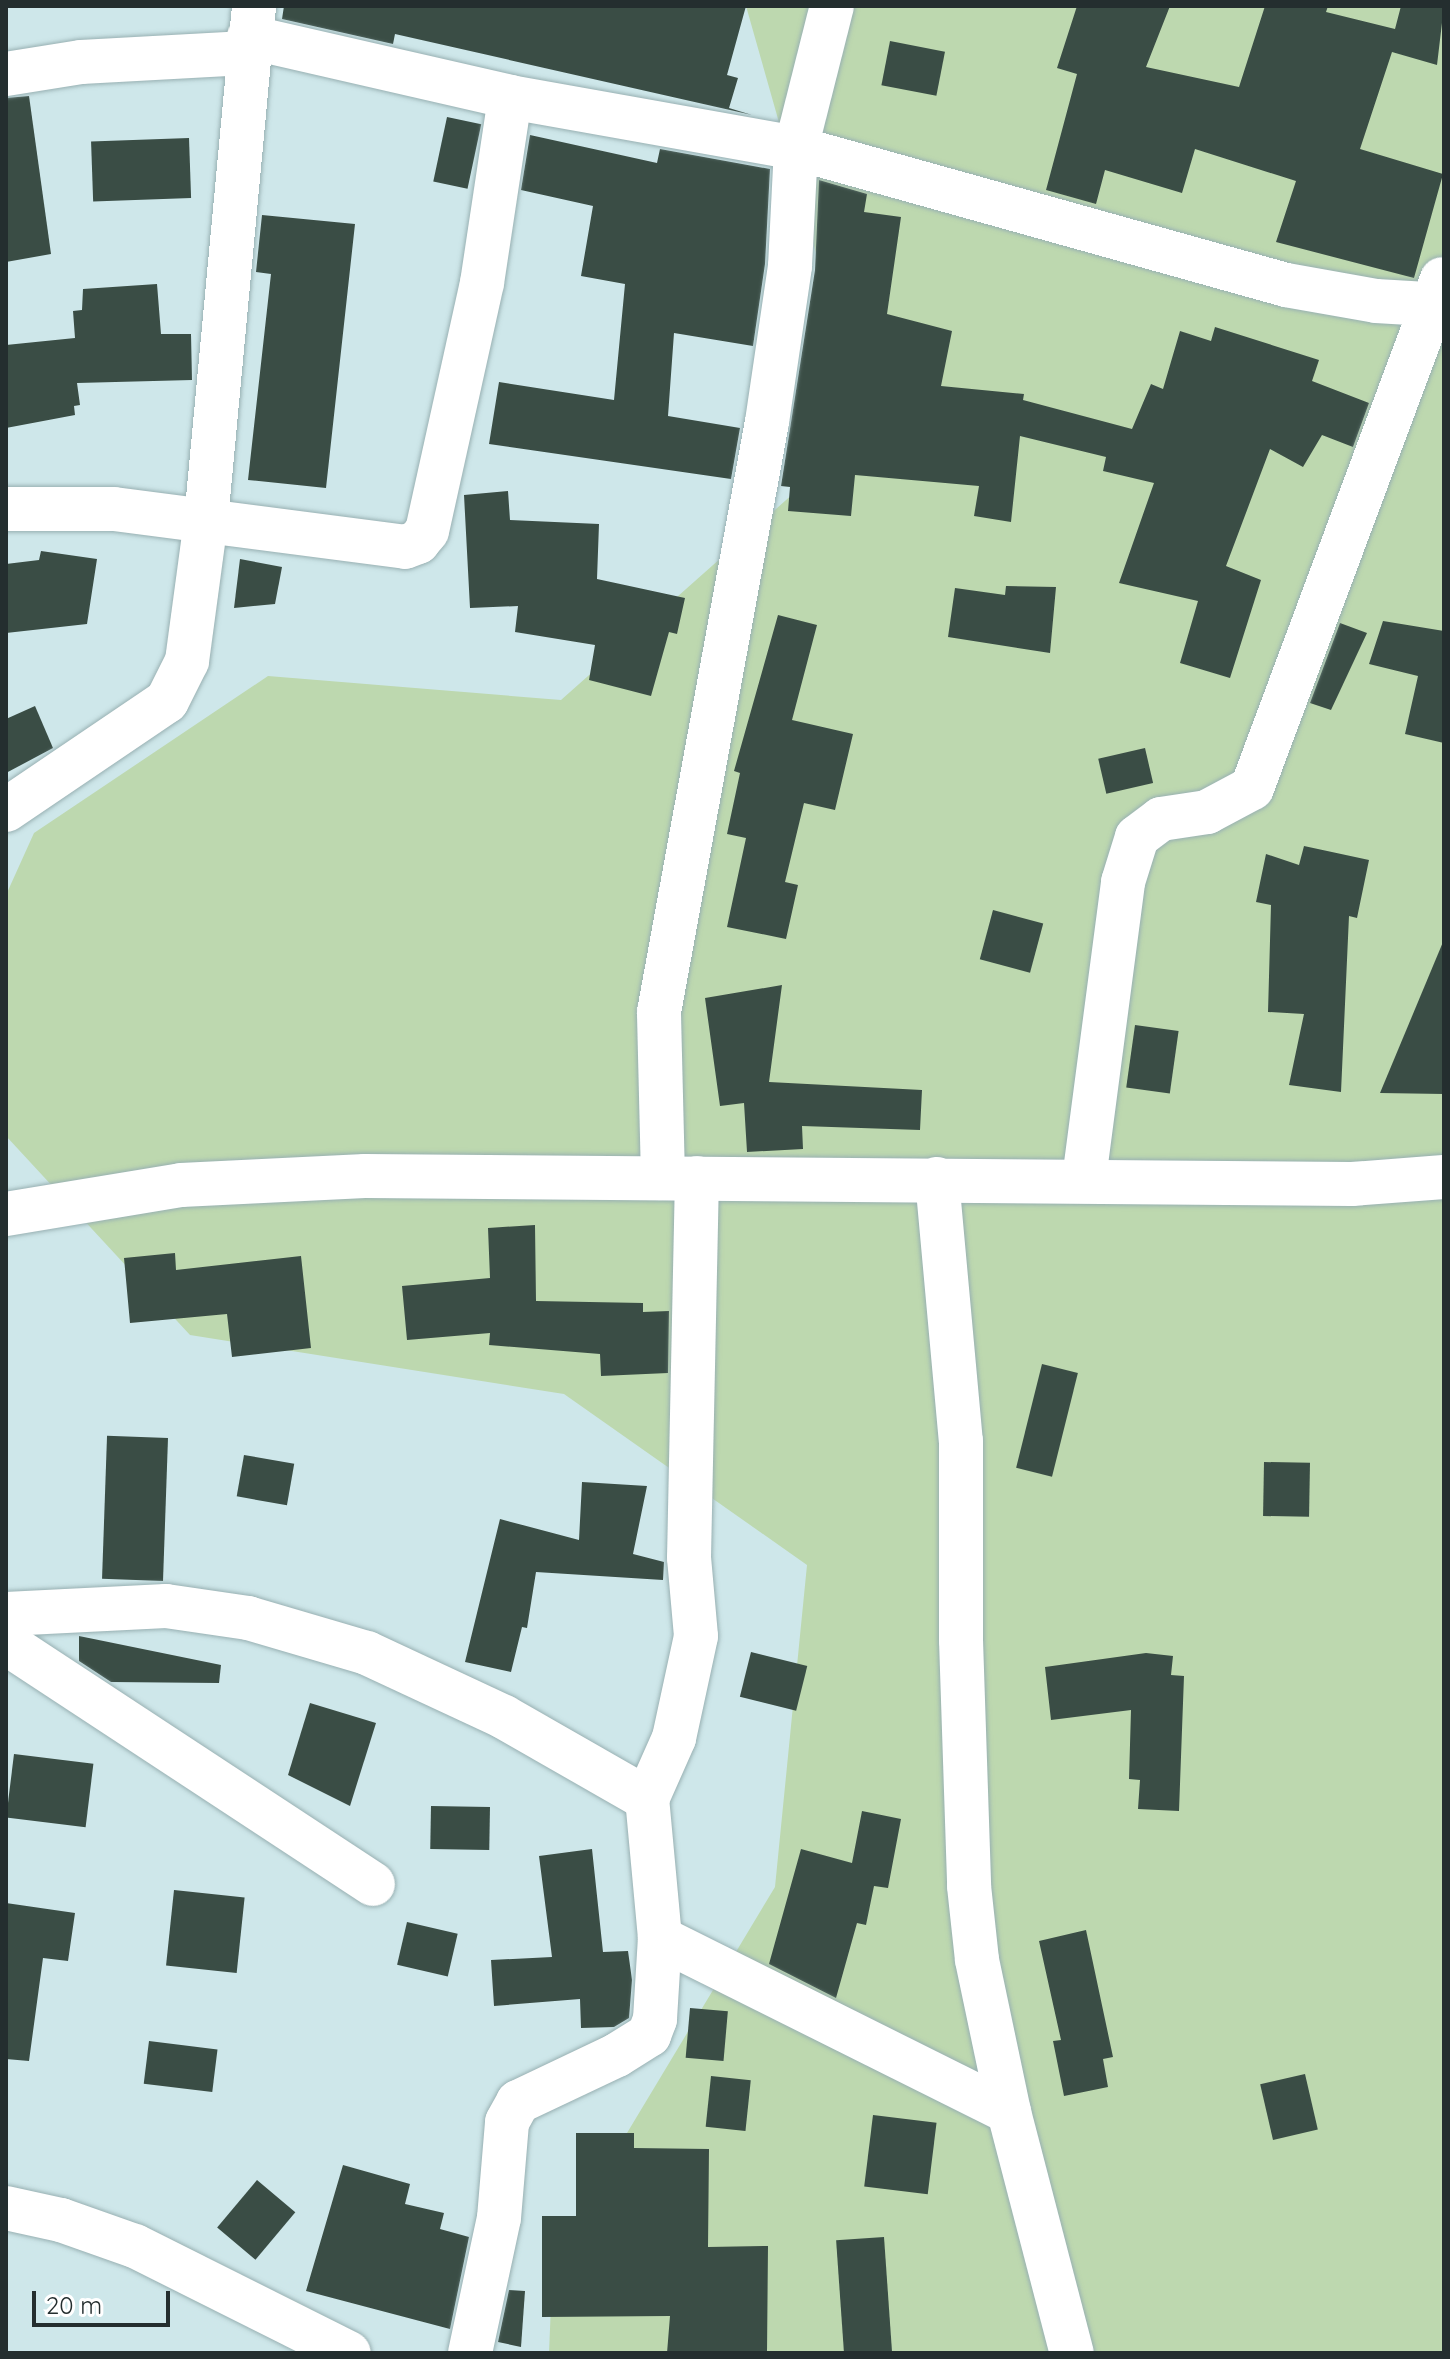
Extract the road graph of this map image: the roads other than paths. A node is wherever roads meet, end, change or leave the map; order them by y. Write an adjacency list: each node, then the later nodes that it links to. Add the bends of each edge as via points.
1 (832, 6): 5 (street)
2 (250, 32): 3 (street); 4 (street); 8 (street)
3 (6, 74)
4 (510, 97): 5 (street); 8 (street, via 482,283 427,531 405,547)
5 (796, 148): 6 (street, via 1286,285 1376,301); 11 (street, via 790,266 767,422 659,1012)
6 (1441, 294): 13 (street, via 1252,788 1207,812 1161,819 1137,837 1123,882)
7 (6, 509): 8 (street, via 114,509)
8 (206, 520): 9 (street, via 187,661 167,701)
9 (6, 810)
10 (1444, 1177): 13 (street, via 1352,1184)
11 (680, 1178): 12 (street); 14 (street, via 365,1176 181,1185); 17 (street, via 689,1558 696,1636 674,1738)
12 (937, 1179): 13 (street); 20 (street, via 961,1441 969,1886 977,1960)
13 (1084, 1179)
14 (6, 1214)
15 (6, 1614): 17 (street, via 166,1606 248,1618 381,1659 504,1717)
16 (6, 1643): 18 (street)
17 (647, 1799): 19 (street)
18 (373, 1884)
19 (660, 1938): 20 (street); 23 (street, via 655,2019 649,2035 536,2090 518,2102 507,2122 499,2218)
20 (1009, 2112): 24 (street)
21 (6, 2208): 22 (street, via 61,2220 135,2246)
22 (349, 2353)
23 (470, 2353)
24 (1072, 2353)

